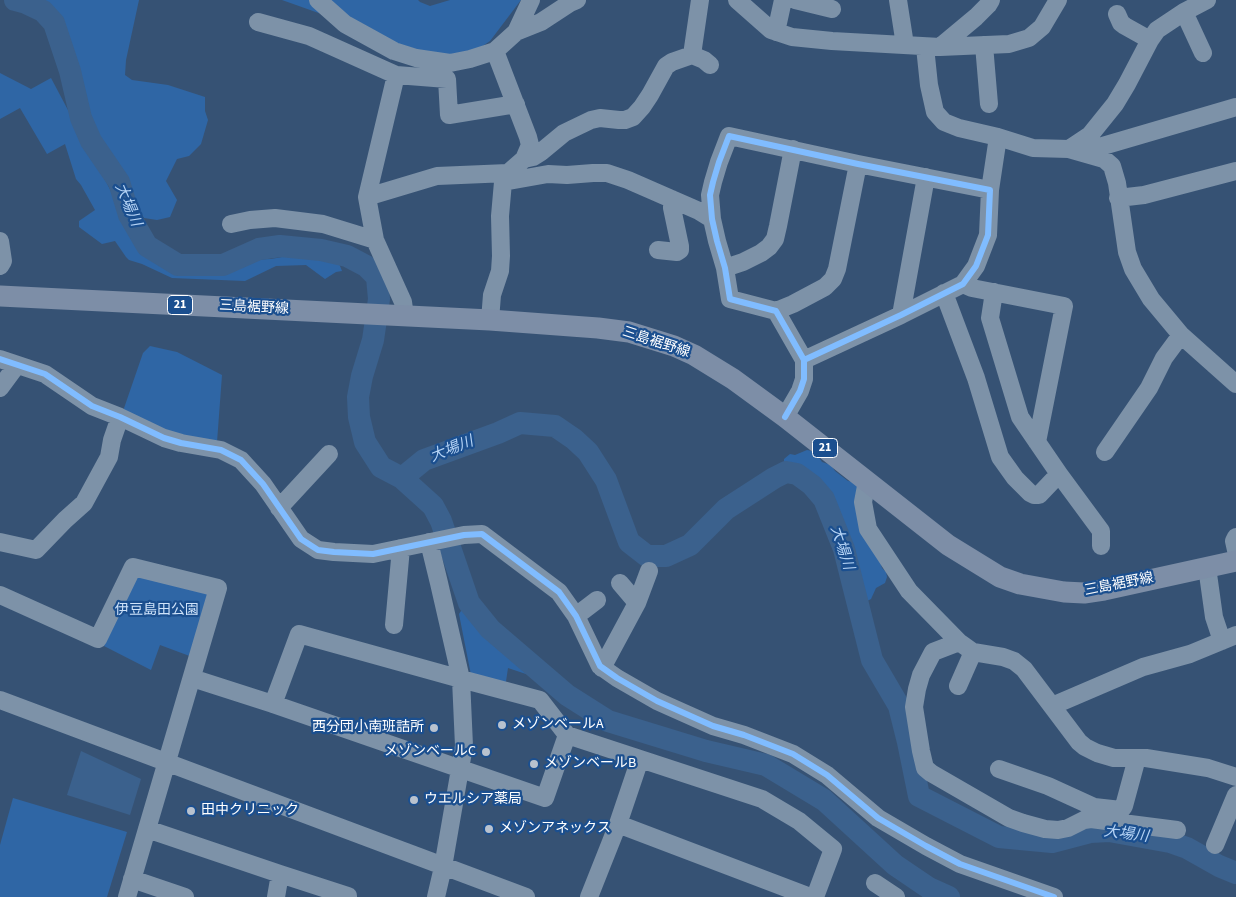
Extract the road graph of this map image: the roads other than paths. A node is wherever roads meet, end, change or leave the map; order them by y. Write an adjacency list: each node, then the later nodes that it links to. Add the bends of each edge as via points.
1 (318, 0): 26 (street, via 345,24 394,51)
2 (531, 0): 16 (street)
3 (577, 0): 16 (street, via 541,22)
4 (700, 0): 24 (street)
5 (737, 0): 17 (street)
6 (783, 0): 17 (street)
7 (795, 0): 12 (street)
8 (898, 0): 19 (street)
9 (991, 0): 21 (street, via 976,17)
10 (1058, 0): 20 (street, via 1042,27 1029,38 1009,44)
11 (1207, 0): 13 (street)
12 (832, 9)
13 (1184, 12): 18 (street, via 1157,30); 23 (street)
14 (1117, 14): 18 (street, via 1121,23)
15 (258, 22): 27 (street, via 309,36)
16 (516, 32): 22 (street)
17 (776, 32): 19 (street, via 792,37)
18 (1150, 40): 33 (street, via 1114,104 1090,135)
19 (905, 45): 21 (street)
20 (984, 45): 21 (street); 29 (street)
21 (932, 47): 31 (street, via 929,85 935,112 944,122)
22 (495, 51): 26 (street); 28 (street)
23 (1203, 53)
24 (692, 55): 25 (street); 34 (street, via 666,66 633,117 591,120 564,133 533,158)
25 (710, 65)
26 (447, 71): 27 (street); 28 (street, via 449,115)
27 (396, 75): 40 (street)
28 (516, 104): 34 (street, via 530,144)
29 (990, 104)
30 (1236, 107): 33 (street, via 1096,148)
31 (998, 138): 33 (street, via 1033,148); 39 (street)
32 (793, 149): 35 (street); 43 (street, via 729,136 710,195); 49 (street, via 775,239 761,253)
33 (1068, 149): 41 (street, via 1104,159 1112,166)
34 (524, 159): 38 (street)
35 (858, 164): 37 (street); 54 (street, via 833,279 825,287)
36 (1236, 171): 41 (street, via 1144,195)
37 (926, 177): 39 (street); 55 (street)
38 (506, 178): 40 (street, via 437,176); 42 (street, via 607,173); 57 (street, via 500,216 500,271 492,295)
39 (990, 190): 50 (street, via 988,234 976,266)
40 (367, 197): 46 (street)
41 (1118, 198): 58 (street, via 1133,269 1151,299)
42 (672, 199): 43 (street); 47 (street, via 680,250)
43 (712, 219): 49 (street)
44 (231, 224): 46 (street, via 275,218 323,224)
45 (0, 240): 48 (street, via 4,261)
46 (375, 240): 56 (street, via 403,302)
47 (658, 250)
48 (0, 266)
49 (725, 268): 54 (street, via 730,299)
50 (963, 284): 51 (street); 52 (street)
51 (994, 292): 66 (street, via 990,318 1020,417); 66 (street, via 1064,306)
52 (944, 293): 55 (street); 69 (street, via 976,378 1000,457 1015,478 1034,495 1039,495)
53 (0, 296): 56 (main road, 三島裾野線 / 21)
54 (776, 311): 60 (street)
55 (901, 315): 60 (street)
56 (403, 316): 57 (main road, 三島裾野線 / 21)
57 (490, 320): 65 (main road, 三島裾野線 / 21, via 614,330 654,339 716,368)
58 (1181, 335): 62 (street); 67 (street)
59 (0, 359): 61 (street)
60 (804, 360): 65 (street, via 800,391)
61 (17, 364): 63 (street); 64 (street, via 45,374 92,406)
62 (1236, 384)
63 (0, 388)
64 (120, 417): 71 (street, via 181,444 221,450 242,460); 73 (street, via 109,457 84,503 36,550)
65 (785, 417): 70 (main road, 三島裾野線 / 21)
66 (1037, 442): 69 (street)
67 (1105, 452)
68 (329, 454): 71 (street)
69 (1059, 474): 75 (street, via 1101,531)
70 (867, 481): 79 (main road, 三島裾野線 / 21, via 948,545 1000,577 1020,584 1084,593); 88 (street, via 863,502 868,529 909,591)
71 (279, 508): 76 (street, via 301,539 318,550 373,554)
72 (1236, 537): 77 (street)
73 (0, 542)
74 (429, 542): 76 (street); 85 (street, via 482,534 559,592); 91 (street)
75 (1101, 546)
76 (401, 548): 86 (street)
77 (1236, 550)
78 (1236, 561): 79 (main road, 三島裾野線 / 21)
79 (1207, 567): 87 (street, via 1214,617)
80 (649, 571): 84 (street)
81 (620, 583): 84 (street)
82 (0, 595): 90 (street, via 98,639 134,567 218,588)
83 (597, 600): 85 (street)
84 (637, 603): 89 (street)
85 (576, 616): 89 (street)
86 (394, 625)
87 (1229, 638): 95 (street, via 1143,668)
88 (966, 647): 92 (street); 95 (street, via 1014,661); 107 (street, via 933,652 921,675 914,708 925,768 1009,818 1046,829 1068,828 1091,819)
89 (602, 668): 123 (street, via 693,718 793,754 827,775 878,818 960,864)
90 (192, 678): 94 (street); 99 (street)
91 (461, 679): 94 (street, via 299,634); 96 (street, via 540,700); 100 (street, via 464,746)
92 (958, 686)
93 (0, 700): 99 (street)
94 (273, 704): 100 (street)
95 (1052, 706): 97 (street, via 1085,747 1114,758)
96 (567, 735): 98 (street); 100 (street, via 545,798)
97 (1137, 758): 101 (street, via 1124,806 1120,810 1094,806); 102 (street, via 1208,768)
98 (640, 759): 105 (street); 121 (street, via 762,799 799,821 833,849)
99 (167, 762): 106 (street); 109 (street)
100 (460, 769): 109 (street)
101 (999, 769)
102 (1236, 777)
103 (1236, 795): 104 (street)
104 (1231, 823): 108 (street)
105 (618, 824): 119 (street); 120 (street)
106 (147, 829): 110 (street); 111 (street)
107 (1177, 830)
108 (1215, 845)
109 (443, 866): 117 (street); 118 (street)
110 (280, 874): 115 (street); 116 (street)
111 (132, 879): 113 (street); 114 (street)
112 (875, 882): 122 (street)
113 (127, 897)
114 (184, 897)
115 (276, 897)
116 (348, 897)
117 (436, 897)
118 (526, 897)
119 (589, 897)
120 (810, 897)
121 (815, 897)
122 (896, 897)
123 (1054, 897)

